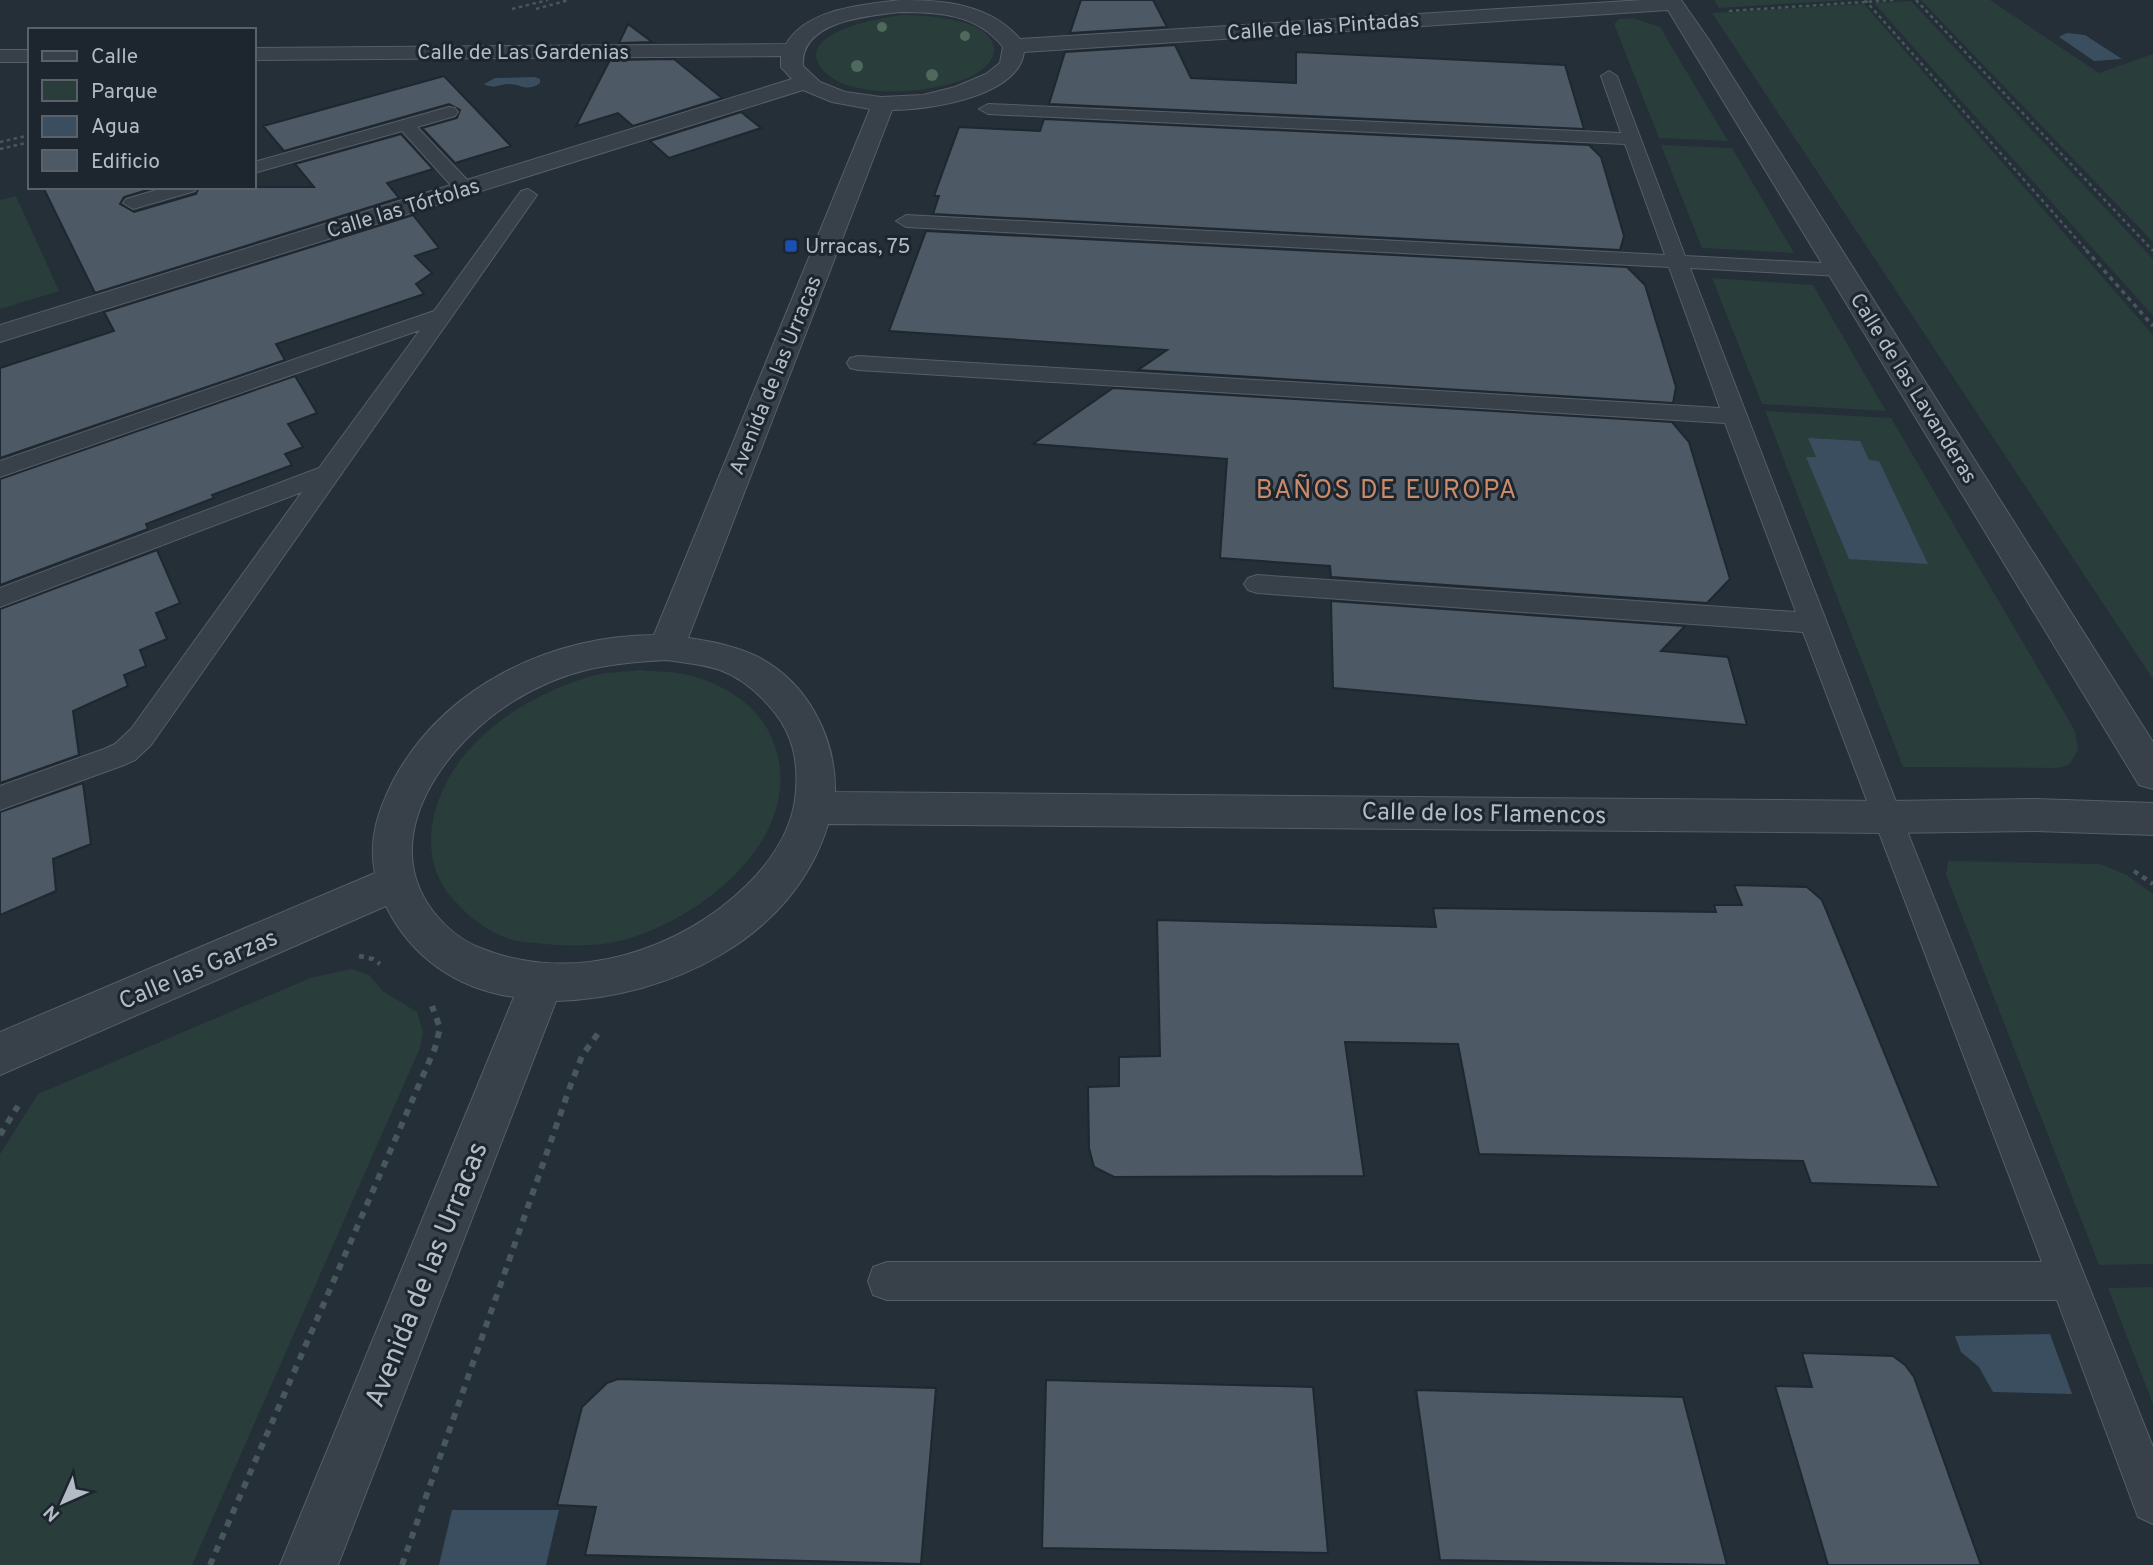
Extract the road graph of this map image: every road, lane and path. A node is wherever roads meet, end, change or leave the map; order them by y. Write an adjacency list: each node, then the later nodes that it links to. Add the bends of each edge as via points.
1 (1894, 0): 3 (path)
2 (1916, 0): 30 (path)
3 (1866, 1): 7 (path); 34 (path)
4 (1673, 2): 8 (street, Calle de las Pintadas); 32 (street, Calle de las Lavanderas)
5 (907, 3): 6 (street); 9 (street, via 831,20 806,34)
6 (945, 4): 8 (street, via 1003,29)
7 (1717, 11)
8 (1014, 46): 15 (street, via 1011,63 994,79 974,88 926,101)
9 (793, 50): 10 (street, Calle de Las Gardenias); 14 (street, via 792,67)
10 (256, 54)
11 (0, 56): 12 (street)
12 (28, 56)
13 (1609, 76): 20 (lane)
14 (806, 82): 15 (street, via 839,96); 26 (street, Calle las Tórtolas)
15 (884, 103): 43 (street, Avenida de las Urracas)
16 (988, 109): 20 (lane)
17 (449, 112): 18 (lane)
18 (405, 124): 24 (lane); 26 (lane)
19 (28, 135): 21 (path)
20 (1632, 139): 31 (lane)
21 (0, 142)
22 (28, 142): 23 (path)
23 (0, 149)
24 (256, 167)
25 (181, 189): 28 (lane)
26 (465, 189): 35 (street, Calle las Tórtolas)
27 (528, 195): 33 (lane)
28 (133, 203)
29 (906, 221): 31 (lane)
30 (2153, 251)
31 (1679, 261): 32 (lane); 37 (lane)
32 (1840, 270): 44 (street, Calle de las Lavanderas)
33 (442, 315): 38 (lane); 39 (lane)
34 (2153, 326)
35 (0, 334)
36 (858, 363): 37 (lane)
37 (1734, 416): 42 (lane)
38 (0, 468)
39 (327, 474): 41 (lane); 45 (lane, via 135,744 114,757)
40 (1257, 584): 42 (lane)
41 (0, 598)
42 (1813, 623): 47 (lane)
43 (667, 647): 46 (street, via 710,654 751,670 783,695 806,727 817,765); 49 (street, via 618,649 528,676 486,700 450,730 421,765 401,803 391,844)
44 (2153, 774)
45 (0, 798)
46 (814, 808): 47 (street, Calle de los Flamencos); 52 (street, via 799,846 775,884 740,918 696,948 645,969 593,982)
47 (1887, 817): 48 (street, Calle de los Flamencos); 59 (lane)
48 (2153, 819)
49 (395, 883): 52 (street, via 413,920 444,952 488,974); 55 (street, Calle las Garzas)
50 (345, 957): 51 (path, via 373,959)
51 (387, 970)
52 (541, 984): 62 (street, Avenida de las Urracas)
53 (430, 1002): 61 (path, via 440,1028 435,1048)
54 (604, 1028): 63 (path, via 582,1056 571,1084)
55 (0, 1054)
56 (25, 1095): 57 (path)
57 (0, 1135)
58 (887, 1281): 59 (lane)
59 (2069, 1281): 60 (lane)
60 (2153, 1502)
61 (210, 1565)
62 (309, 1565)
63 (402, 1565)

